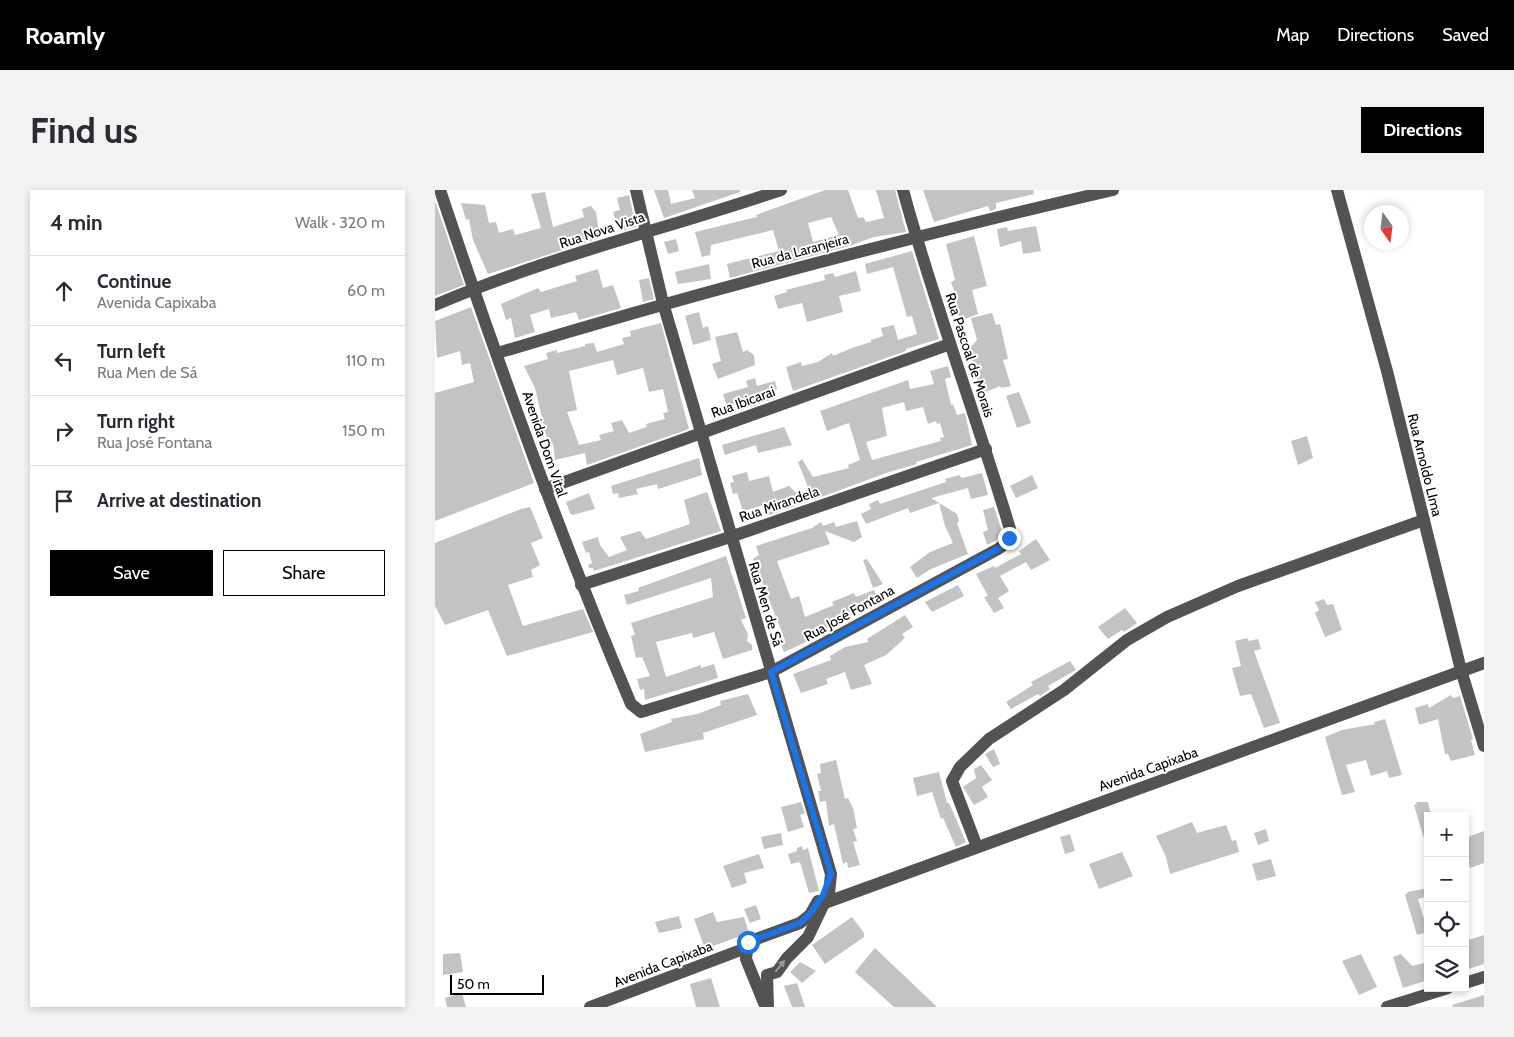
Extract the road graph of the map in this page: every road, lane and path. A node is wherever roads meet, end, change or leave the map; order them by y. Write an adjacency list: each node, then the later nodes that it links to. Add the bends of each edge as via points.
1 (440, 190): 10 (street, Avenida Dom Vital)
2 (636, 190): 8 (street, Rua Men de Sá)
3 (781, 190): 7 (street, Rua Nova Vista)
4 (903, 190): 9 (street, Rua Pascoal de Morais)
5 (1113, 190): 9 (street, Rua da Laranjeira)
6 (1337, 190): 18 (street, Rua Arnoldo LIma)
7 (764, 193): 8 (street, Rua Nova Vista)
8 (645, 231): 10 (street, Rua Nova Vista); 11 (street, Rua Men de Sá)
9 (916, 236): 11 (street, Rua da Laranjeira); 13 (street, Rua Pascoal de Morais)
10 (473, 289): 12 (street, Rua Nova Vista); 14 (street, Avenida Dom Vital)
11 (663, 303): 14 (street, Rua da Laranjeira); 15 (street, Rua Men de Sá)
12 (435, 305)
13 (950, 344): 15 (street, Rua Ibicarai); 16 (street, Rua Pascoal de Morais)
14 (498, 353): 17 (street, Avenida Dom Vital)
15 (700, 434): 17 (street, Rua Ibicarai); 20 (street, Rua Men de Sá)
16 (986, 449): 19 (street, Rua Pascoal de Morais); 20 (street, Rua Mirandela)
17 (545, 490): 21 (street, Avenida Dom Vital)
18 (1424, 520): 23 (street, Rua Arnoldo LIma); 27 (street, via 1237,586 1167,617 1127,640 1064,690 989,738 960,767 951,781)
19 (1010, 529): 24 (street, Rua José Fontana, via 1004,545)
20 (730, 537): 21 (street, Rua Mirandela); 24 (street, Rua Men de Sá)
21 (581, 585): 25 (street, Avenida Dom Vital)
22 (1484, 662): 23 (street, Avenida Capixaba)
23 (1461, 670): 26 (street, Rua Arnoldo LIma); 27 (street, Avenida Capixaba)
24 (771, 672): 25 (street, Rua José Fontana, via 649,711 641,712); 28 (street, Rua Men de Sá)
25 (631, 704)
26 (1484, 746)
27 (977, 847): 29 (street, Avenida Capixaba)
28 (831, 874): 29 (street, Rua Men de Sá, via 832,886); 30 (street, via 825,891 800,923 748,942)
29 (822, 904): 35 (street, Rua Men de Sá, one-way to 29, via 767,975 777,972 808,937)
30 (746, 948): 34 (street, Avenida Capixaba); 35 (street, via 746,959)
31 (1484, 977): 32 (street)
32 (1469, 982)
33 (1435, 992): 36 (street)
34 (590, 1007)
35 (767, 1007)
36 (1387, 1007)

